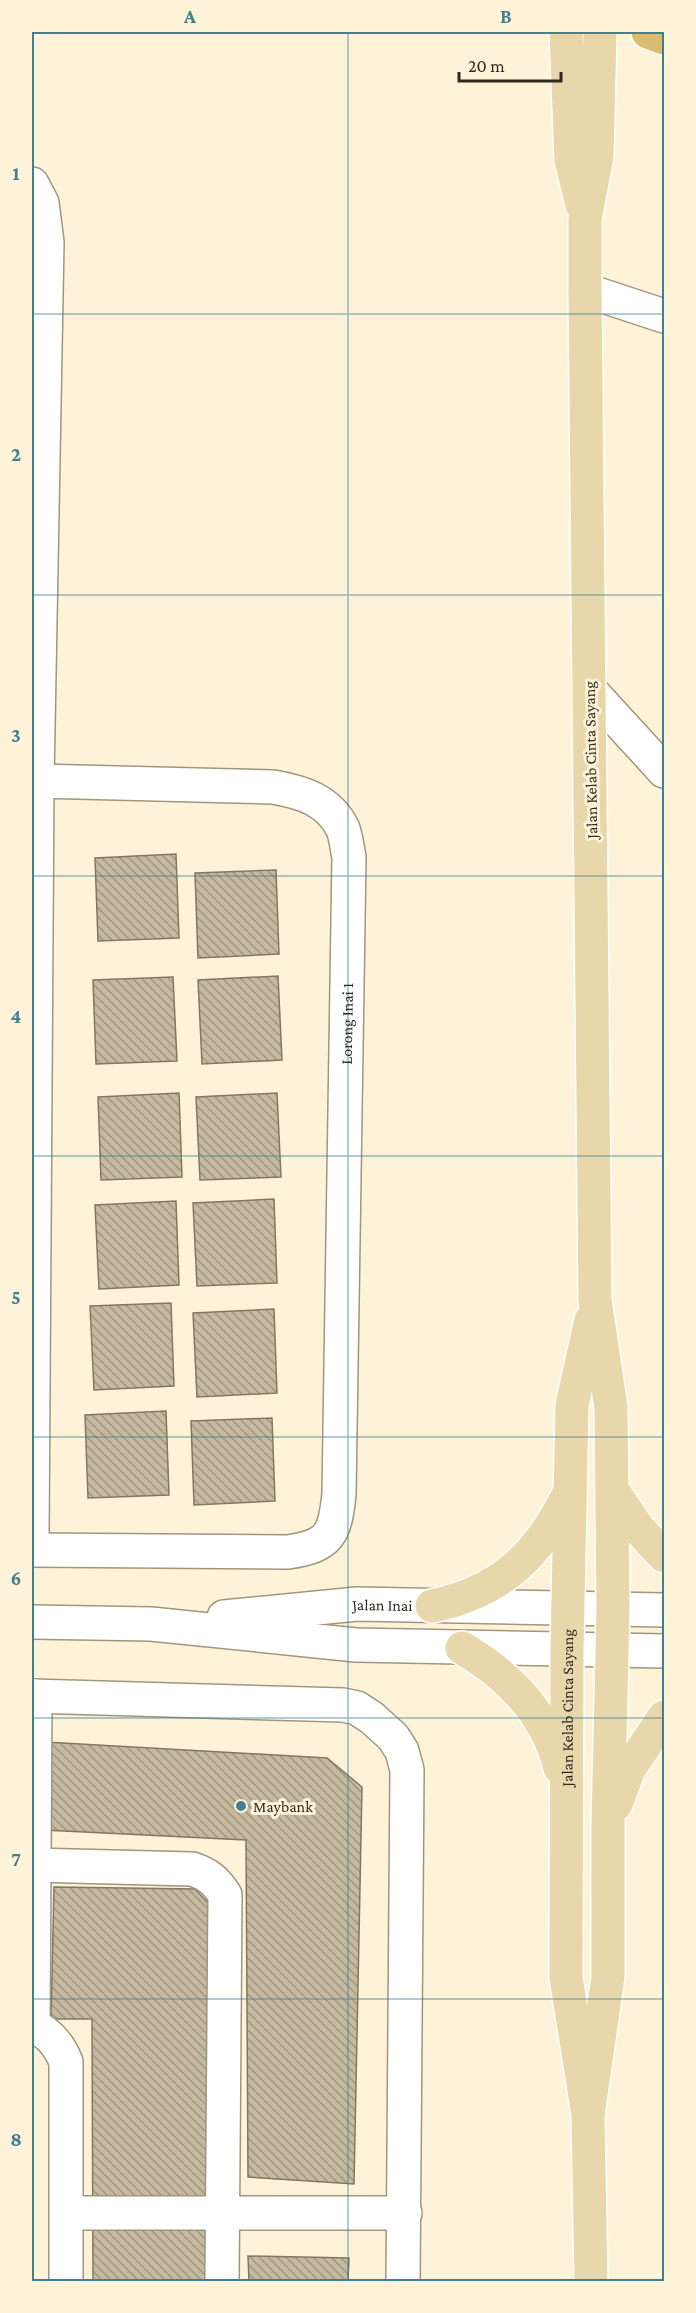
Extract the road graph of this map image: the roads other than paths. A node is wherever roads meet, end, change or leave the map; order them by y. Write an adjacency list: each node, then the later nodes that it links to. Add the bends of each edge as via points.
1 (566, 32): 6 (main road, Jalan Kelab Cinta Sayang, via 571,159)
2 (600, 32): 6 (main road, Jalan Kelab Cinta Sayang, via 597,156)
3 (648, 32): 4 (highway)
4 (664, 38)
5 (32, 184): 11 (street, via 42,203 47,243)
6 (585, 219): 7 (main road, Jalan Kelab Cinta Sayang)
7 (585, 290): 8 (street); 9 (main road, Jalan Kelab Cinta Sayang)
8 (664, 316)
9 (589, 689): 10 (street); 12 (main road, Jalan Kelab Cinta Sayang)
10 (664, 771)
11 (37, 781): 15 (street); 16 (street, Lorong Inai 1, via 273,787 300,792 326,806 343,829 349,856 339,1494 336,1518 328,1537 312,1549 288,1552)
12 (595, 1300): 13 (main road, Jalan Kelab Cinta Sayang, via 572,1405); 14 (main road, Jalan Kelab Cinta Sayang, via 611,1407)
13 (569, 1491): 18 (main road, via 555,1521 517,1567 477,1593); 19 (main road, Jalan Kelab Cinta Sayang)
14 (614, 1491): 17 (main road, via 638,1528); 20 (main road, Jalan Kelab Cinta Sayang)
15 (32, 1536)
16 (32, 1550)
17 (664, 1556)
18 (432, 1606): 19 (street, Jalan Inai); 23 (street, Jalan Inai, via 357,1604)
19 (567, 1608): 20 (street, Jalan Inai); 25 (main road, Jalan Kelab Cinta Sayang)
20 (614, 1609): 21 (street, Jalan Inai); 26 (main road, Jalan Kelab Cinta Sayang)
21 (664, 1610)
22 (32, 1622): 23 (street, Jalan Inai)
23 (151, 1624): 24 (street, Jalan Inai, via 356,1645)
24 (462, 1648): 25 (street, Jalan Inai); 30 (main road, via 488,1663 510,1683 546,1732 565,1791)
25 (567, 1650): 26 (street, Jalan Inai); 30 (main road, Jalan Kelab Cinta Sayang)
26 (613, 1651): 27 (street, Jalan Inai); 31 (main road, Jalan Kelab Cinta Sayang)
27 (664, 1652)
28 (33, 1696): 32 (street); 37 (street, via 343,1705 357,1708 393,1737 402,1750 407,1770)
29 (664, 1717): 31 (main road, via 629,1769)
30 (567, 1823): 34 (main road, Jalan Kelab Cinta Sayang, via 566,1977)
31 (608, 1825): 34 (main road, Jalan Kelab Cinta Sayang, via 608,1977)
32 (33, 1865): 33 (street); 36 (street, via 192,1869 207,1873 225,1895)
33 (32, 2026): 35 (street, via 60,2046 66,2062)
34 (588, 2115): 41 (main road, Jalan Kelab Cinta Sayang)
35 (67, 2213): 36 (street); 38 (street)
36 (223, 2213): 37 (street); 39 (street)
37 (405, 2213): 40 (street)
38 (66, 2282)
39 (222, 2282)
40 (404, 2282)
41 (591, 2282)

